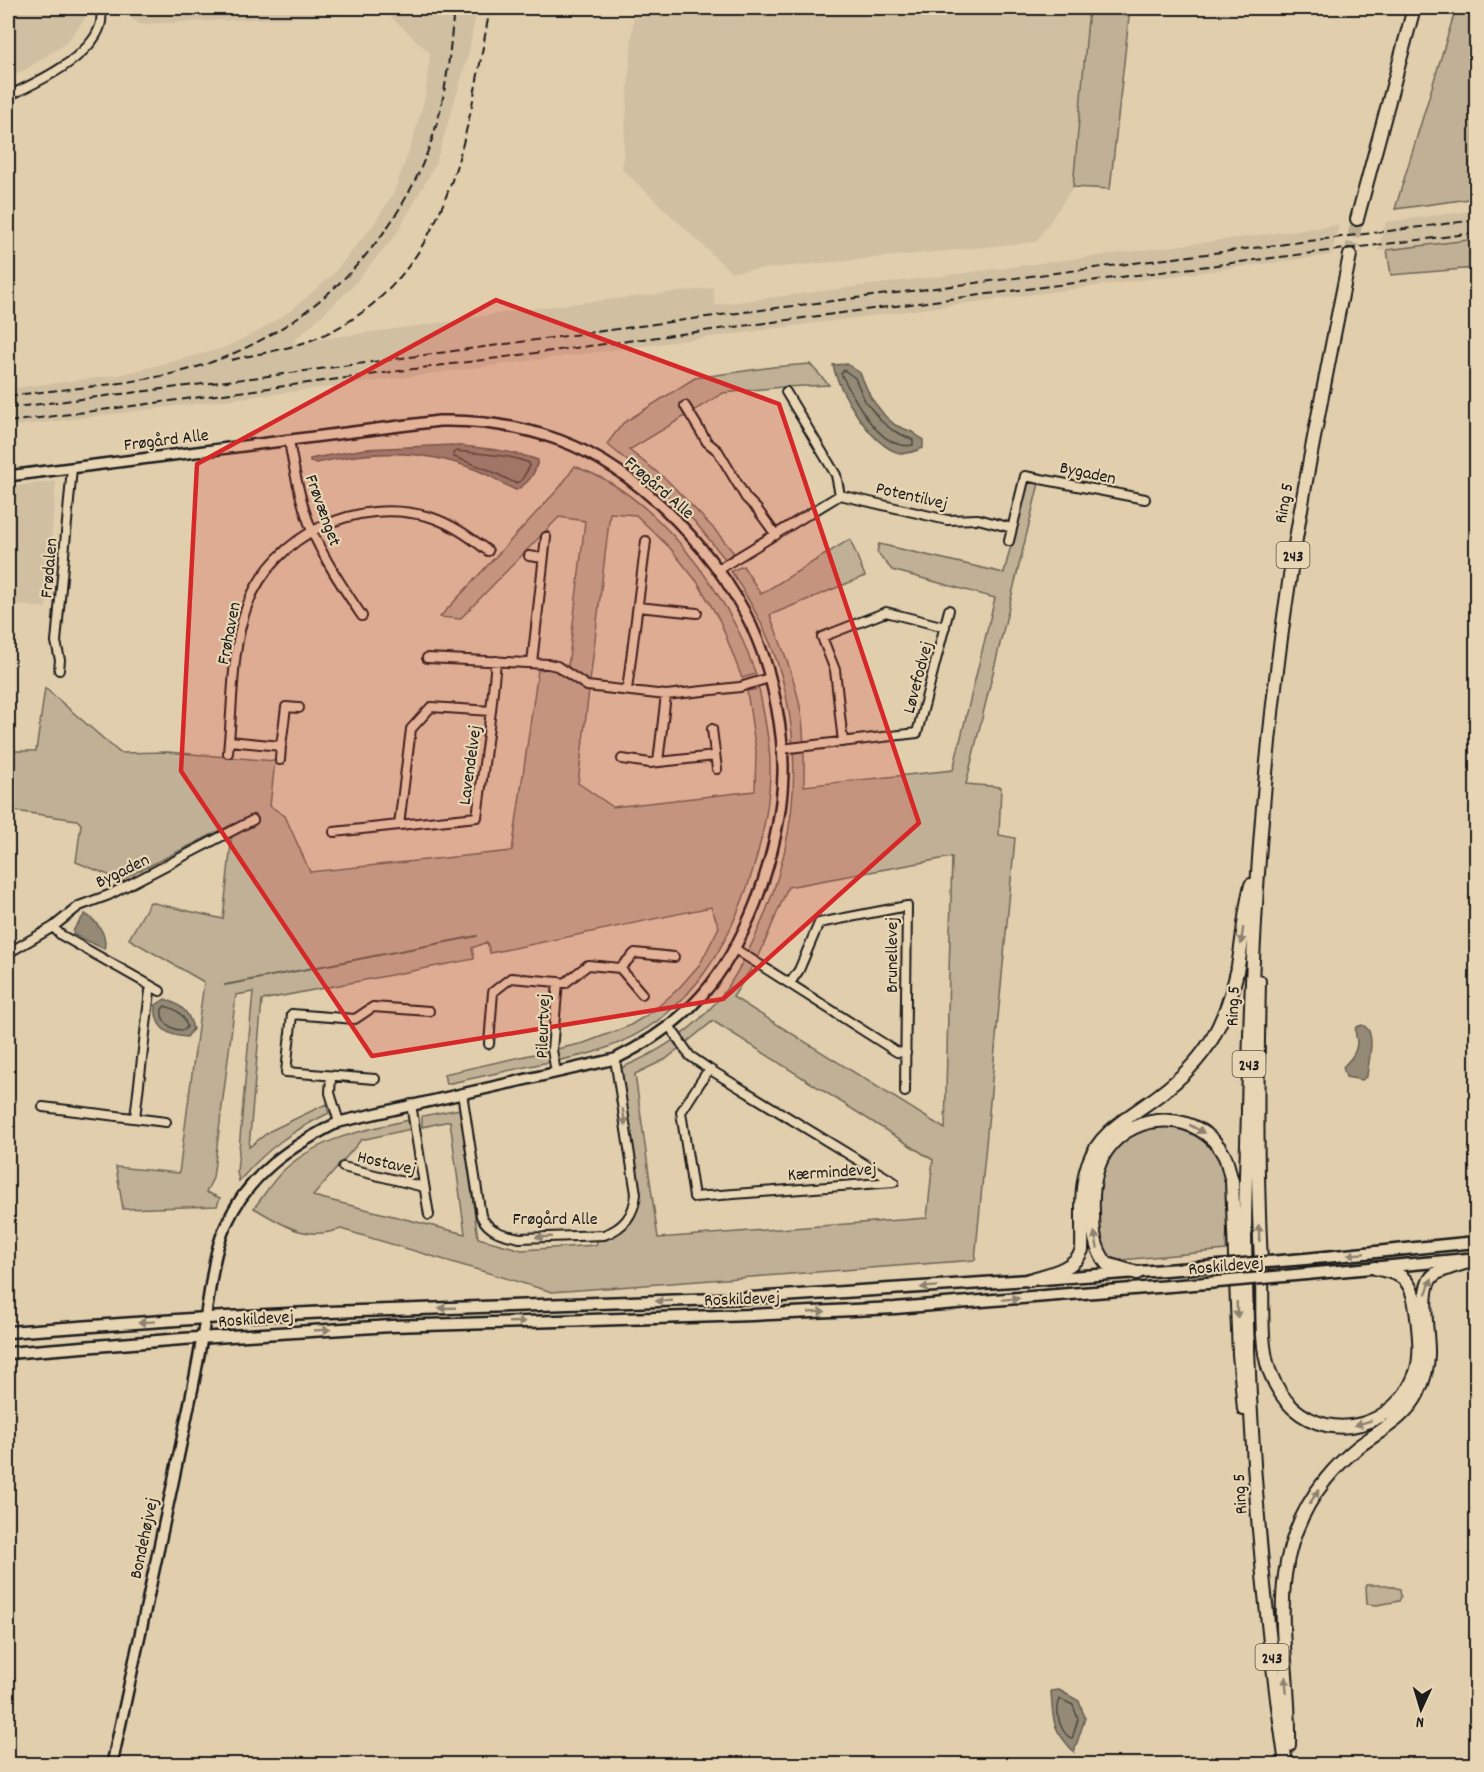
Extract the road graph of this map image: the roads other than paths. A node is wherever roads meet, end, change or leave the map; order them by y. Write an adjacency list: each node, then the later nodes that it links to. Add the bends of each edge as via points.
1 (102, 8): 3 (street, via 100,26 80,54)
2 (1414, 8): 4 (highway)
3 (8, 96)
4 (1357, 219)
5 (1350, 255): 55 (highway, Ring 5 / 243, via 1301,503 1280,646)
6 (786, 392): 8 (street)
7 (802, 397): 8 (street)
8 (792, 402): 15 (street, via 836,475)
9 (686, 406): 11 (street)
10 (701, 410): 11 (street)
11 (691, 416): 19 (street)
12 (289, 440): 13 (street, Frøgård Alle); 18 (street, Frøvænget); 26 (street, Frøgård Alle, via 439,421 495,423 536,433 580,449 618,471 689,534)
13 (72, 468): 14 (street, Frøgård Alle); 35 (street, Frødalen, via 56,642)
14 (8, 476)
15 (840, 495): 17 (street, Potentilvej, via 947,520 978,519); 19 (street)
16 (1145, 499): 17 (street, Bygaden, via 1025,476)
17 (1011, 528): 22 (street)
18 (312, 530): 23 (street, Frøhaven, via 356,514 396,512 439,520 467,534); 30 (street, Frøvænget); 42 (street, Frøhaven, via 283,551 265,571 247,606 239,638)
19 (776, 535): 26 (street)
20 (546, 537): 25 (street)
21 (646, 541): 27 (street)
22 (1009, 541)
23 (488, 551)
24 (529, 556): 25 (street)
25 (543, 558): 34 (street)
26 (717, 570): 36 (street, Frøgård Alle, via 759,642)
27 (638, 607): 29 (street); 37 (street)
28 (949, 610): 31 (street, Løvefodvej)
29 (697, 614)
30 (362, 616)
31 (945, 627): 43 (street, Løvefodvej, via 917,733); 43 (street, Løvefodvej, via 886,612 822,637 835,670)
32 (427, 658): 33 (street)
33 (496, 661): 34 (street); 40 (street, Lavendelvej)
34 (532, 663): 37 (street, via 556,666 587,686)
35 (59, 670)
36 (769, 678): 38 (street, via 740,687); 45 (street, Frøgård Alle, via 777,706)
37 (627, 690): 38 (street)
38 (666, 694): 50 (street)
39 (299, 708): 44 (street, via 286,707)
40 (491, 711): 53 (street, Lavendelvej, via 477,817); 53 (street, Lavendelvej, via 430,707 411,729)
41 (712, 729): 47 (street)
42 (229, 741): 44 (street); 46 (street, Frøhaven)
43 (843, 742): 45 (street, Løvefodvej)
44 (282, 746): 49 (street)
45 (781, 749): 58 (street, Frøgård Alle, via 782,800 772,853)
46 (228, 753)
47 (715, 756): 50 (street); 51 (street)
48 (622, 759): 50 (street)
49 (280, 760)
50 (658, 762)
51 (717, 769)
52 (253, 820): 57 (street, Bygaden, via 109,895 79,906)
53 (399, 825): 54 (street, Lavendelvej)
54 (334, 832)
55 (1258, 858): 56 (highway, Ring 5 / 243); 90 (highway, one-way to 90, via 1247,900 1236,979 1211,1040 1192,1066 1114,1127 1095,1147 1087,1165 1080,1256 1063,1269)
56 (1256, 896): 88 (highway, one-way to 56, via 1401,1277 1414,1297 1419,1354 1416,1374 1407,1393 1385,1415 1362,1425 1324,1425 1307,1418 1280,1391 1269,1368 1264,1336 1257,1119 1260,947); 95 (highway, Ring 5 / 243, via 1245,1232)
57 (53, 927): 59 (street, Bygaden); 64 (street)
58 (735, 949): 63 (street); 68 (street, Frøgård Alle, via 701,997)
59 (8, 953)
60 (674, 957): 61 (street, via 635,952)
61 (620, 968): 62 (street, Pileurtvej, via 588,965 566,983); 66 (street)
62 (558, 982): 69 (street, Pileurtvej, via 511,978 493,992); 73 (street, Pileurtvej, via 552,1050)
63 (790, 983): 70 (street, via 897,1052); 70 (street, Brunellevej, via 819,923 907,906)
64 (152, 987): 65 (street); 80 (street)
65 (160, 991)
66 (642, 994)
67 (429, 1011): 74 (street, via 373,1006 355,1019 292,1014 286,1072)
68 (670, 1027): 71 (street, Frøgård Alle); 72 (street, Kærmindevej, via 690,1056)
69 (489, 1044)
70 (906, 1053): 76 (street, Brunellevej)
71 (615, 1059): 73 (street, Frøgård Alle); 77 (street, Frøgård Alle, one-way to 77, via 636,1194 632,1215 624,1225 604,1235 520,1238 485,1224)
72 (709, 1069): 72 (street, Kærmindevej, via 728,1081 894,1182 694,1197 681,1112)
73 (556, 1072): 77 (street, Frøgård Alle)
74 (331, 1076): 75 (street); 82 (street, via 330,1093)
75 (375, 1079)
76 (905, 1092)
77 (462, 1093): 78 (street, Frøgård Alle)
78 (411, 1104): 82 (street, Frøgård Alle); 84 (street, Hostavej)
79 (43, 1107): 80 (street)
80 (135, 1118): 81 (street)
81 (166, 1122)
82 (339, 1122): 91 (street, Frøgård Alle, via 288,1150 257,1178 242,1199 219,1243)
83 (343, 1167): 84 (street, Hostavej)
84 (424, 1187): 85 (street, Hostavej)
85 (429, 1215)
86 (1476, 1242): 89 (main road, Roskildevej, one-way to 89, bridge)
87 (1476, 1259): 88 (main road, Roskildevej); 97 (highway, one-way to 87, via 1283,1579 1292,1540 1304,1512 1326,1479 1415,1399 1426,1376 1428,1281 1435,1274)
88 (1375, 1268): 93 (main road, Roskildevej, one-way to 88, bridge, via 391,1326 895,1308)
89 (1137, 1273): 90 (main road, Roskildevej); 95 (highway, one-way to 95, via 1107,1264 1096,1248 1092,1209 1097,1169 1107,1150 1128,1129 1161,1120 1192,1125 1211,1138 1224,1155 1232,1181 1239,1354 1252,1512)
90 (1029, 1281): 91 (main road, Roskildevej, one-way to 91, via 750,1298)
91 (205, 1318): 92 (main road, Roskildevej, one-way to 92); 93 (street, Bondehøjvej)
92 (8, 1332)
93 (201, 1338): 94 (main road, Roskildevej); 96 (street, Bondehøjvej)
94 (8, 1353)
95 (1261, 1550): 97 (highway, Ring 5 / 243)
96 (112, 1764)
97 (1287, 1764)

